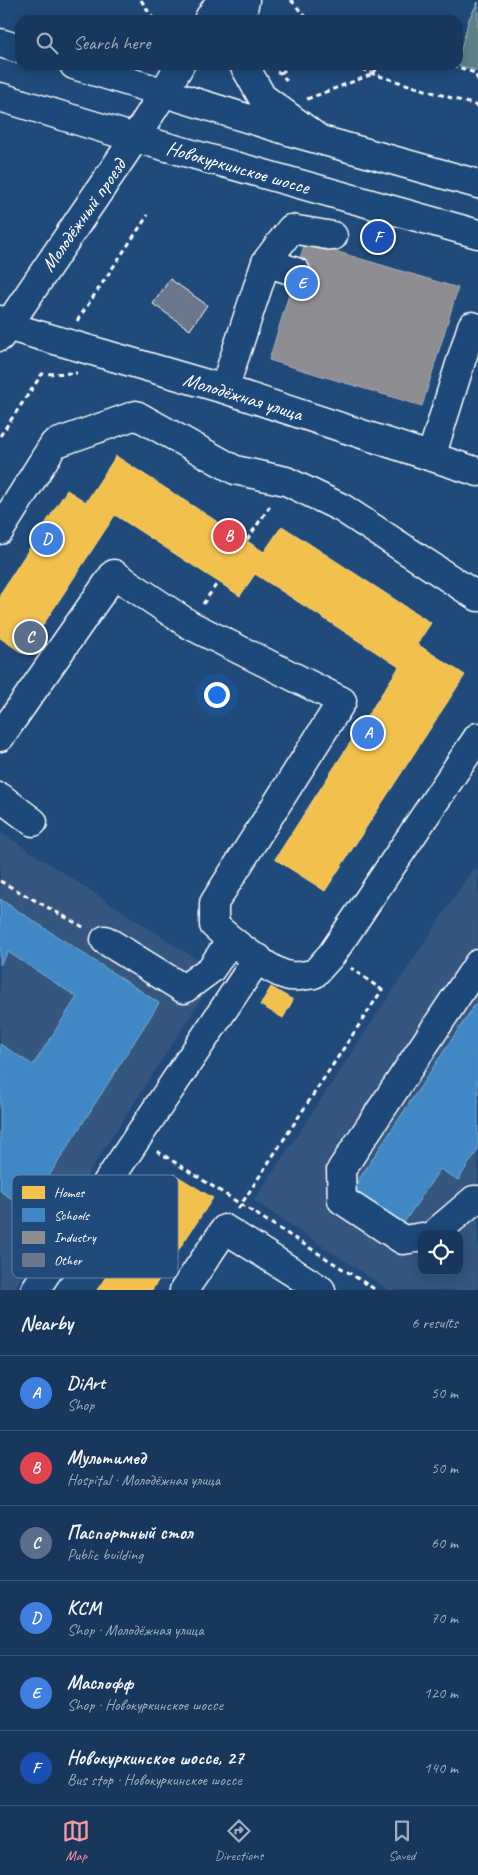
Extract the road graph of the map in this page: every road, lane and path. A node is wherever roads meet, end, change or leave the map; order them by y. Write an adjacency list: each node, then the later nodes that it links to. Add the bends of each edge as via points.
1 (141, 0): 5 (path)
2 (221, 0): 6 (main road)
3 (245, 0): 7 (main road)
4 (291, 0): 8 (path)
5 (151, 15)
6 (211, 15)
7 (242, 15)
8 (304, 15)
9 (0, 43): 10 (main road)
10 (15, 48)
11 (463, 69): 19 (path)
12 (91, 70): 22 (main road)
13 (177, 70): 22 (main road, Молодёжный проезд)
14 (247, 70): 27 (main road, via 262,97)
15 (285, 70): 18 (path)
16 (364, 70): 20 (path)
17 (375, 70): 20 (path)
18 (281, 73)
19 (477, 73): 21 (path)
20 (372, 74): 24 (path); 25 (path)
21 (478, 80)
22 (164, 92): 26 (main road, Молодёжный проезд); 27 (main road)
23 (0, 97): 26 (main road, Новокуркинское шоссе)
24 (302, 101)
25 (478, 106)
26 (135, 138): 30 (main road, Новокуркинское шоссе); 34 (main road, Молодёжный проезд)
27 (317, 138): 28 (main road)
28 (478, 184)
29 (148, 214): 36 (path)
30 (478, 234)
31 (333, 236): 32 (main road, via 291,229)
32 (266, 262): 33 (main road); 39 (main road)
33 (296, 272)
34 (2, 328): 36 (main road, Молодёжная улица)
35 (478, 328): 41 (main road, via 472,326)
36 (62, 342): 38 (path); 39 (main road, Молодёжная улица)
37 (78, 373): 38 (path)
38 (42, 374): 40 (path)
39 (224, 389): 41 (main road, Молодёжная улица)
40 (0, 436)
41 (431, 457): 42 (main road, Молодёжная улица)
42 (478, 472)
43 (286, 481): 44 (main road, via 235,470 136,415 54,444); 45 (path); 46 (main road, via 342,508)
44 (0, 530)
45 (247, 540)
46 (478, 597)
47 (0, 737): 53 (main road, via 114,574 190,624 342,701 214,903 214,925)
48 (478, 737): 54 (main road)
49 (0, 797): 50 (main road)
50 (33, 822)
51 (0, 881): 52 (path)
52 (104, 940): 53 (main road, via 184,989 211,969)
53 (231, 940): 55 (main road)
54 (332, 954): 55 (main road, via 314,974 290,976 276,972); 60 (path, via 382,990)
55 (258, 958): 57 (main road)
56 (478, 964): 63 (main road, via 341,1170 342,1200 404,1240)
57 (137, 1138): 58 (main road); 60 (path)
58 (112, 1175)
59 (478, 1200): 62 (main road)
60 (242, 1203): 61 (path); 68 (path)
61 (225, 1229): 66 (main road); 67 (main road)
62 (439, 1230)
63 (418, 1238)
64 (43, 1278): 65 (main road)
65 (35, 1290)
66 (184, 1290)
67 (320, 1290)
68 (376, 1290)

